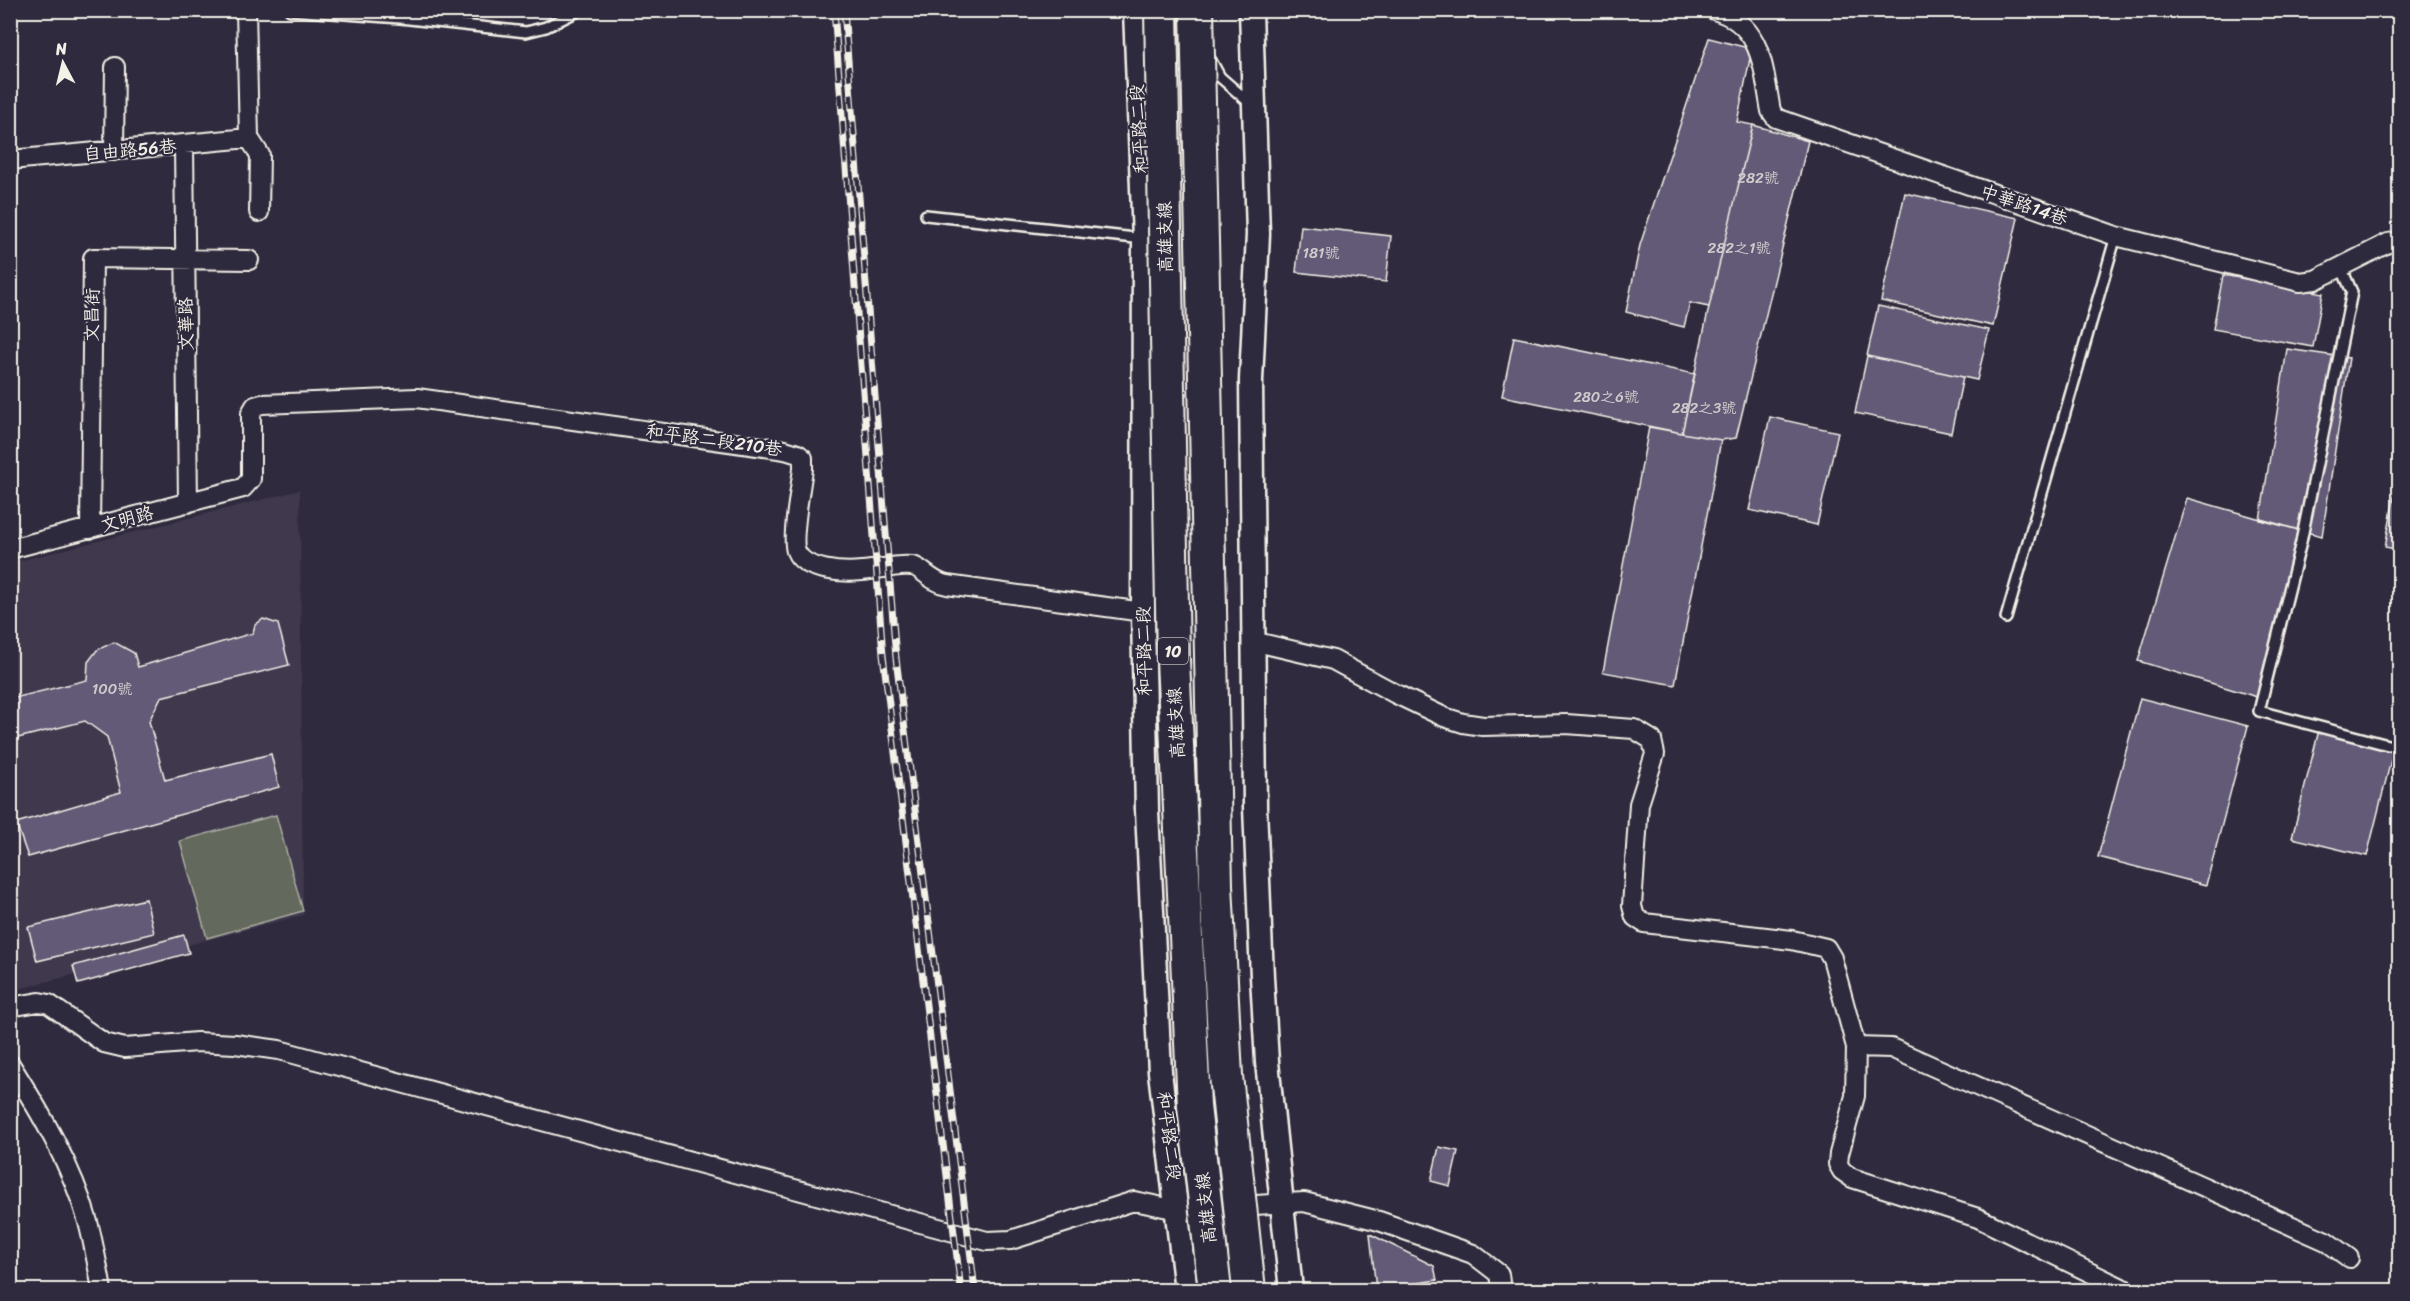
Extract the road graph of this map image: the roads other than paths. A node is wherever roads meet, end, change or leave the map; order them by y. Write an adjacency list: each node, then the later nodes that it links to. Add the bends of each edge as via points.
1 (246, 10): 11 (street)
2 (290, 10): 3 (lane, via 526,32)
3 (580, 10)
4 (1135, 10): 18 (street, 和平路二段)
5 (1161, 10): 39 (highway, 高雄支線 / 10, bridge, via 1173,660 1194,1106)
6 (1199, 10): 10 (lane, via 1207,52 1220,77); 40 (highway, 高雄支線 / 10, bridge, via 1216,885 1226,1076)
7 (1251, 10): 10 (street)
8 (1714, 10): 17 (street, 中華路14巷, via 1744,27 1758,46 1771,111 1776,118)
9 (115, 67): 13 (street)
10 (1252, 106): 29 (street, via 1258,234 1251,380)
11 (249, 138): 12 (street, 自由路56巷); 15 (street, via 260,155)
12 (184, 145): 13 (street, 自由路56巷); 20 (street, 文華路)
13 (114, 151): 14 (street, 自由路56巷)
14 (10, 160)
15 (259, 212)
16 (926, 216): 18 (lane)
17 (2116, 236): 22 (street, 中華路14巷, via 2300,282); 28 (lane)
18 (1144, 238): 27 (street, 和平路二段)
19 (2400, 241): 22 (street, 中華路14巷, via 2388,243)
20 (185, 259): 21 (street, 文昌街); 24 (street, 文華路); 25 (street, 文昌街, via 93,258)
21 (249, 260)
22 (2341, 267): 30 (lane, via 2352,292 2301,542 2259,711)
23 (243, 488): 24 (street, 文明路); 27 (street, 和平路二段210巷, via 250,479 251,413 255,406 398,397 428,400 785,450 802,458 794,545 800,558 817,568 859,572 919,567 937,583)
24 (188, 503): 25 (street, 文明路)
25 (90, 528): 26 (street, 文明路)
26 (10, 549)
27 (1143, 612): 35 (street, 和平路二段, via 1147,811 1160,1072)
28 (2006, 618)
29 (1252, 641): 32 (street, via 1333,660 1396,694 1463,723 1566,724 1644,733 1652,740 1655,754 1640,804 1632,906 1635,917 1644,923 1792,940 1826,948); 34 (street, via 1262,977)
30 (2388, 745)
31 (10, 1007): 35 (street, via 49,1004 114,1047 197,1042 279,1050 987,1241 1011,1240 1134,1201)
32 (1856, 1047): 36 (street, via 1891,1048 2326,1241); 43 (street, via 1855,1096 1839,1154 1842,1171 1852,1178 1978,1218)
33 (10, 1064): 37 (street, via 42,1115 66,1168 87,1221)
34 (1281, 1204): 35 (street); 41 (street); 42 (street, via 1304,1202 1379,1221 1473,1254 1499,1274)
35 (1178, 1210): 38 (street, 和平路二段)
36 (2349, 1258)
37 (102, 1290)
38 (1186, 1290)
39 (1215, 1290)
40 (1249, 1290)
41 (1291, 1290)
42 (1501, 1290)
43 (2126, 1290)

